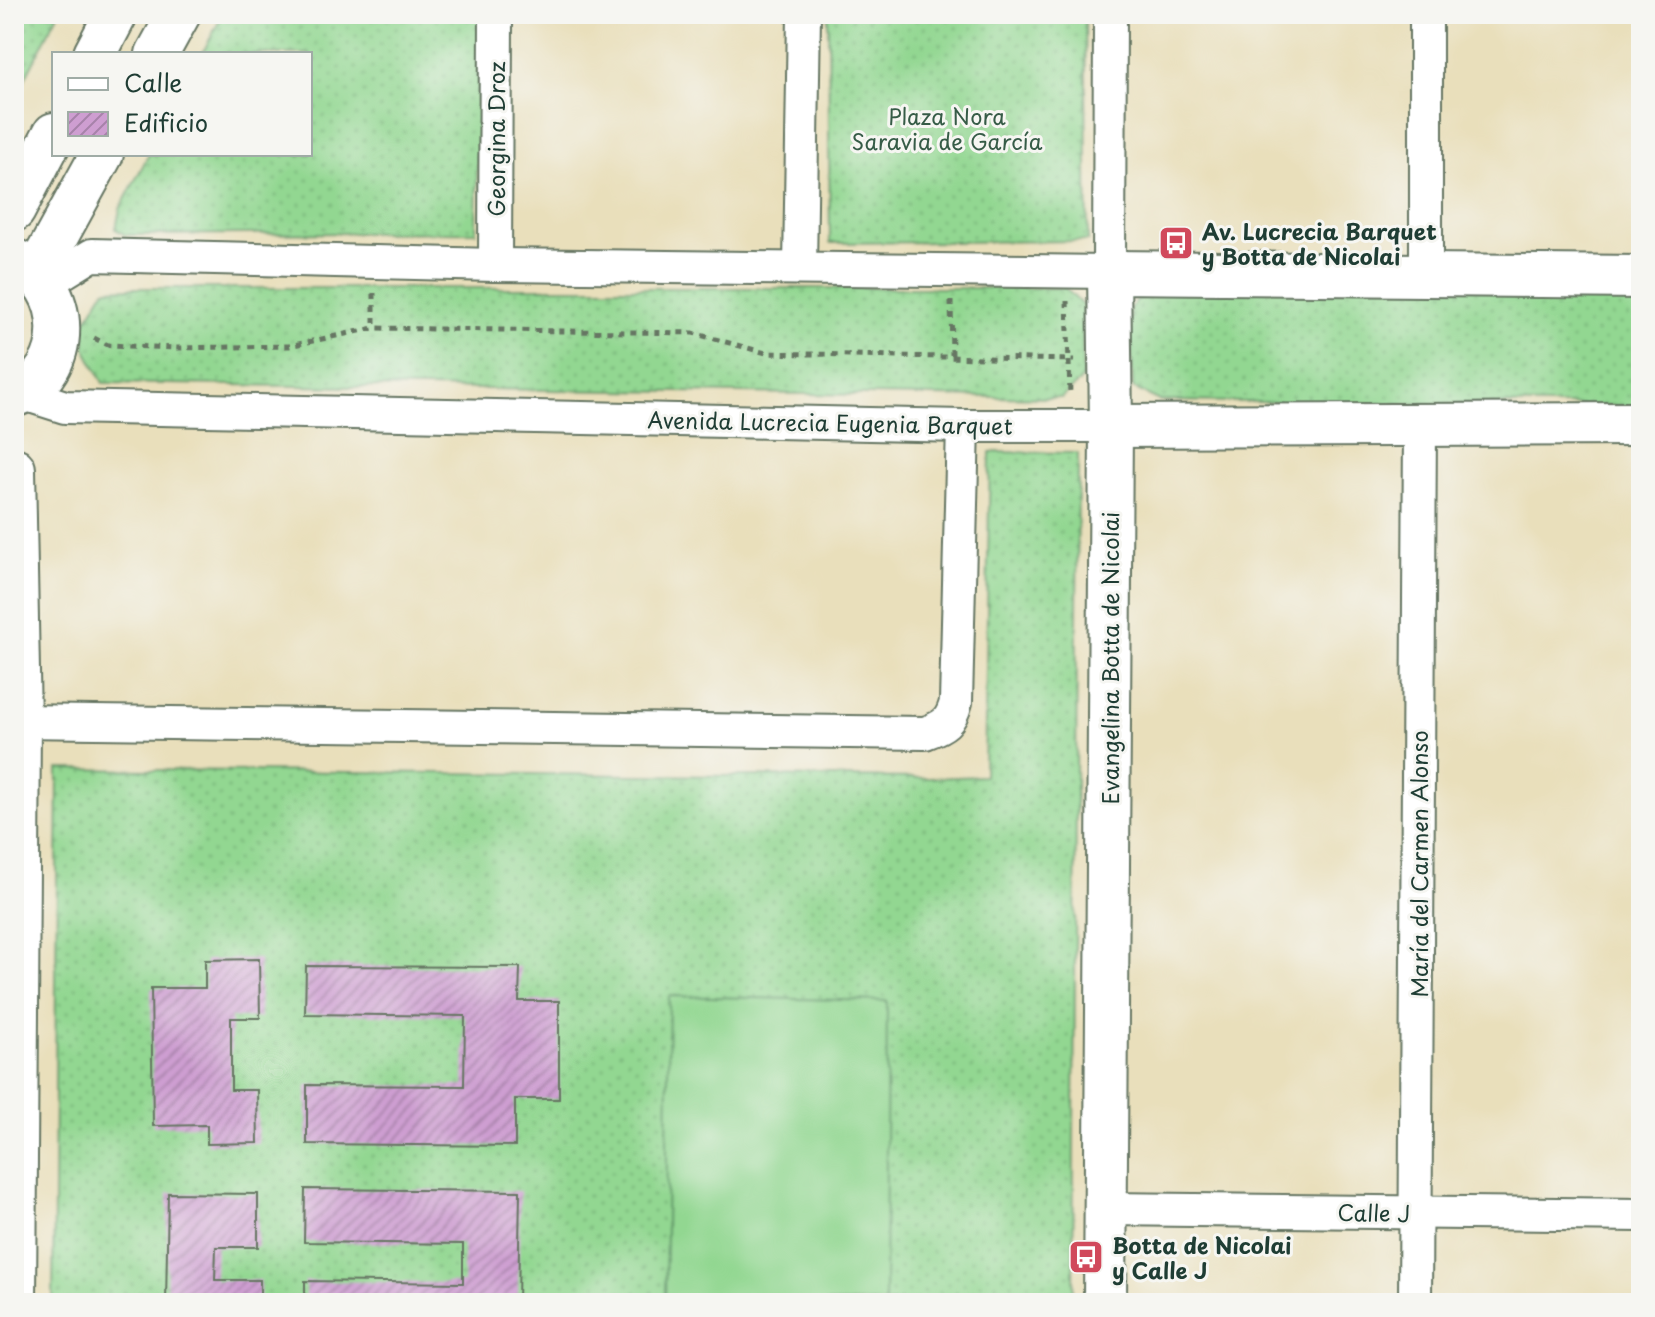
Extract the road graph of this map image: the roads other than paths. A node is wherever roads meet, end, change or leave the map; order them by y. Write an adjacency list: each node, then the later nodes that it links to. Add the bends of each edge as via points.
1 (116, 14): 7 (street)
2 (179, 14): 8 (street)
3 (496, 14): 12 (street, Georgina Droz)
4 (804, 14): 13 (street)
5 (1110, 14): 14 (street, Evangelina Botta de Nicolai)
6 (1426, 14): 16 (street)
7 (96, 52)
8 (158, 52)
9 (52, 138): 11 (street)
10 (101, 156): 15 (street)
11 (14, 210)
12 (495, 265): 13 (street); 15 (street, via 92,255)
13 (800, 268): 14 (street)
14 (1109, 272): 16 (street); 22 (street, Evangelina Botta de Nicolai, via 1089,360)
15 (32, 273): 18 (street, via 59,313 58,344 45,372)
16 (1426, 275): 17 (street)
17 (1641, 277)
18 (18, 394): 21 (street, Avenida Lucrecia Eugenia Barquet, via 65,407)
19 (1420, 424): 20 (street, Avenida Lucrecia Eugenia Barquet); 22 (street, Avenida Lucrecia Eugenia Barquet); 26 (street, María del Carmen Alonso)
20 (1641, 424)
21 (963, 426): 22 (street, Avenida Lucrecia Eugenia Barquet); 24 (street, via 956,702 944,726 925,733)
22 (1090, 426): 25 (street, Evangelina Botta de Nicolai)
23 (14, 469): 24 (street)
24 (19, 721): 28 (street)
25 (1106, 1209): 26 (street, Calle J); 29 (street, Evangelina Botta de Nicolai)
26 (1416, 1212): 27 (street, Calle J); 30 (street, María del Carmen Alonso)
27 (1641, 1215)
28 (15, 1303)
29 (1105, 1303)
30 (1415, 1303)

